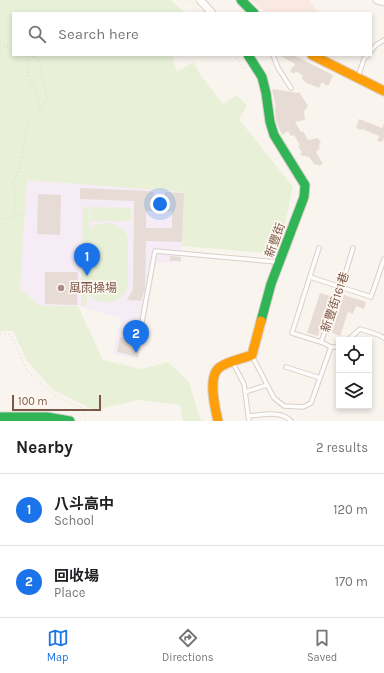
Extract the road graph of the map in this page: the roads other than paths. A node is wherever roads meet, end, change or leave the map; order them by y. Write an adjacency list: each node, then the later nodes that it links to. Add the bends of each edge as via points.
1 (200, 0): 5 (street)
2 (241, 0): 6 (street)
3 (377, 0): 4 (street)
4 (384, 2)
5 (211, 12)
6 (253, 12)
7 (384, 40): 8 (lane)
8 (372, 50)
9 (249, 56): 19 (street, 新豐街, via 262,77 274,135 305,185 304,197)
10 (273, 56): 14 (lane)
11 (314, 56): 13 (street)
12 (367, 56): 13 (lane)
13 (358, 78): 15 (street)
14 (291, 88)
15 (384, 91)
16 (319, 248): 20 (lane)
17 (353, 248): 21 (lane, 新豐街161巷)
18 (384, 259): 21 (lane, via 371,297)
19 (280, 263): 27 (lane, via 155,250); 28 (street, 新豐街, via 271,284)
20 (310, 277): 21 (lane); 24 (lane, via 292,333)
21 (341, 288): 24 (lane, 新豐街161巷)
22 (351, 337): 23 (lane, via 360,329)
23 (384, 338)
24 (322, 342): 26 (lane, 新豐街161巷)
25 (336, 347): 26 (lane)
26 (331, 348): 31 (lane, 新豐街161巷)
27 (137, 349)
28 (252, 355): 29 (street); 32 (lane, 新豐街161巷)
29 (233, 362): 33 (lane, via 244,384); 37 (street, via 217,369 213,375)
30 (286, 367): 31 (lane)
31 (320, 378): 32 (lane, 新豐街161巷, via 311,403 303,407 284,406 274,398)
32 (267, 384): 33 (lane)
33 (245, 392): 34 (lane)
34 (248, 416): 38 (lane); 39 (lane, via 278,414 286,416)
35 (0, 417): 36 (street, via 47,417)
36 (70, 421)
37 (218, 421)
38 (249, 421)
39 (291, 421)

